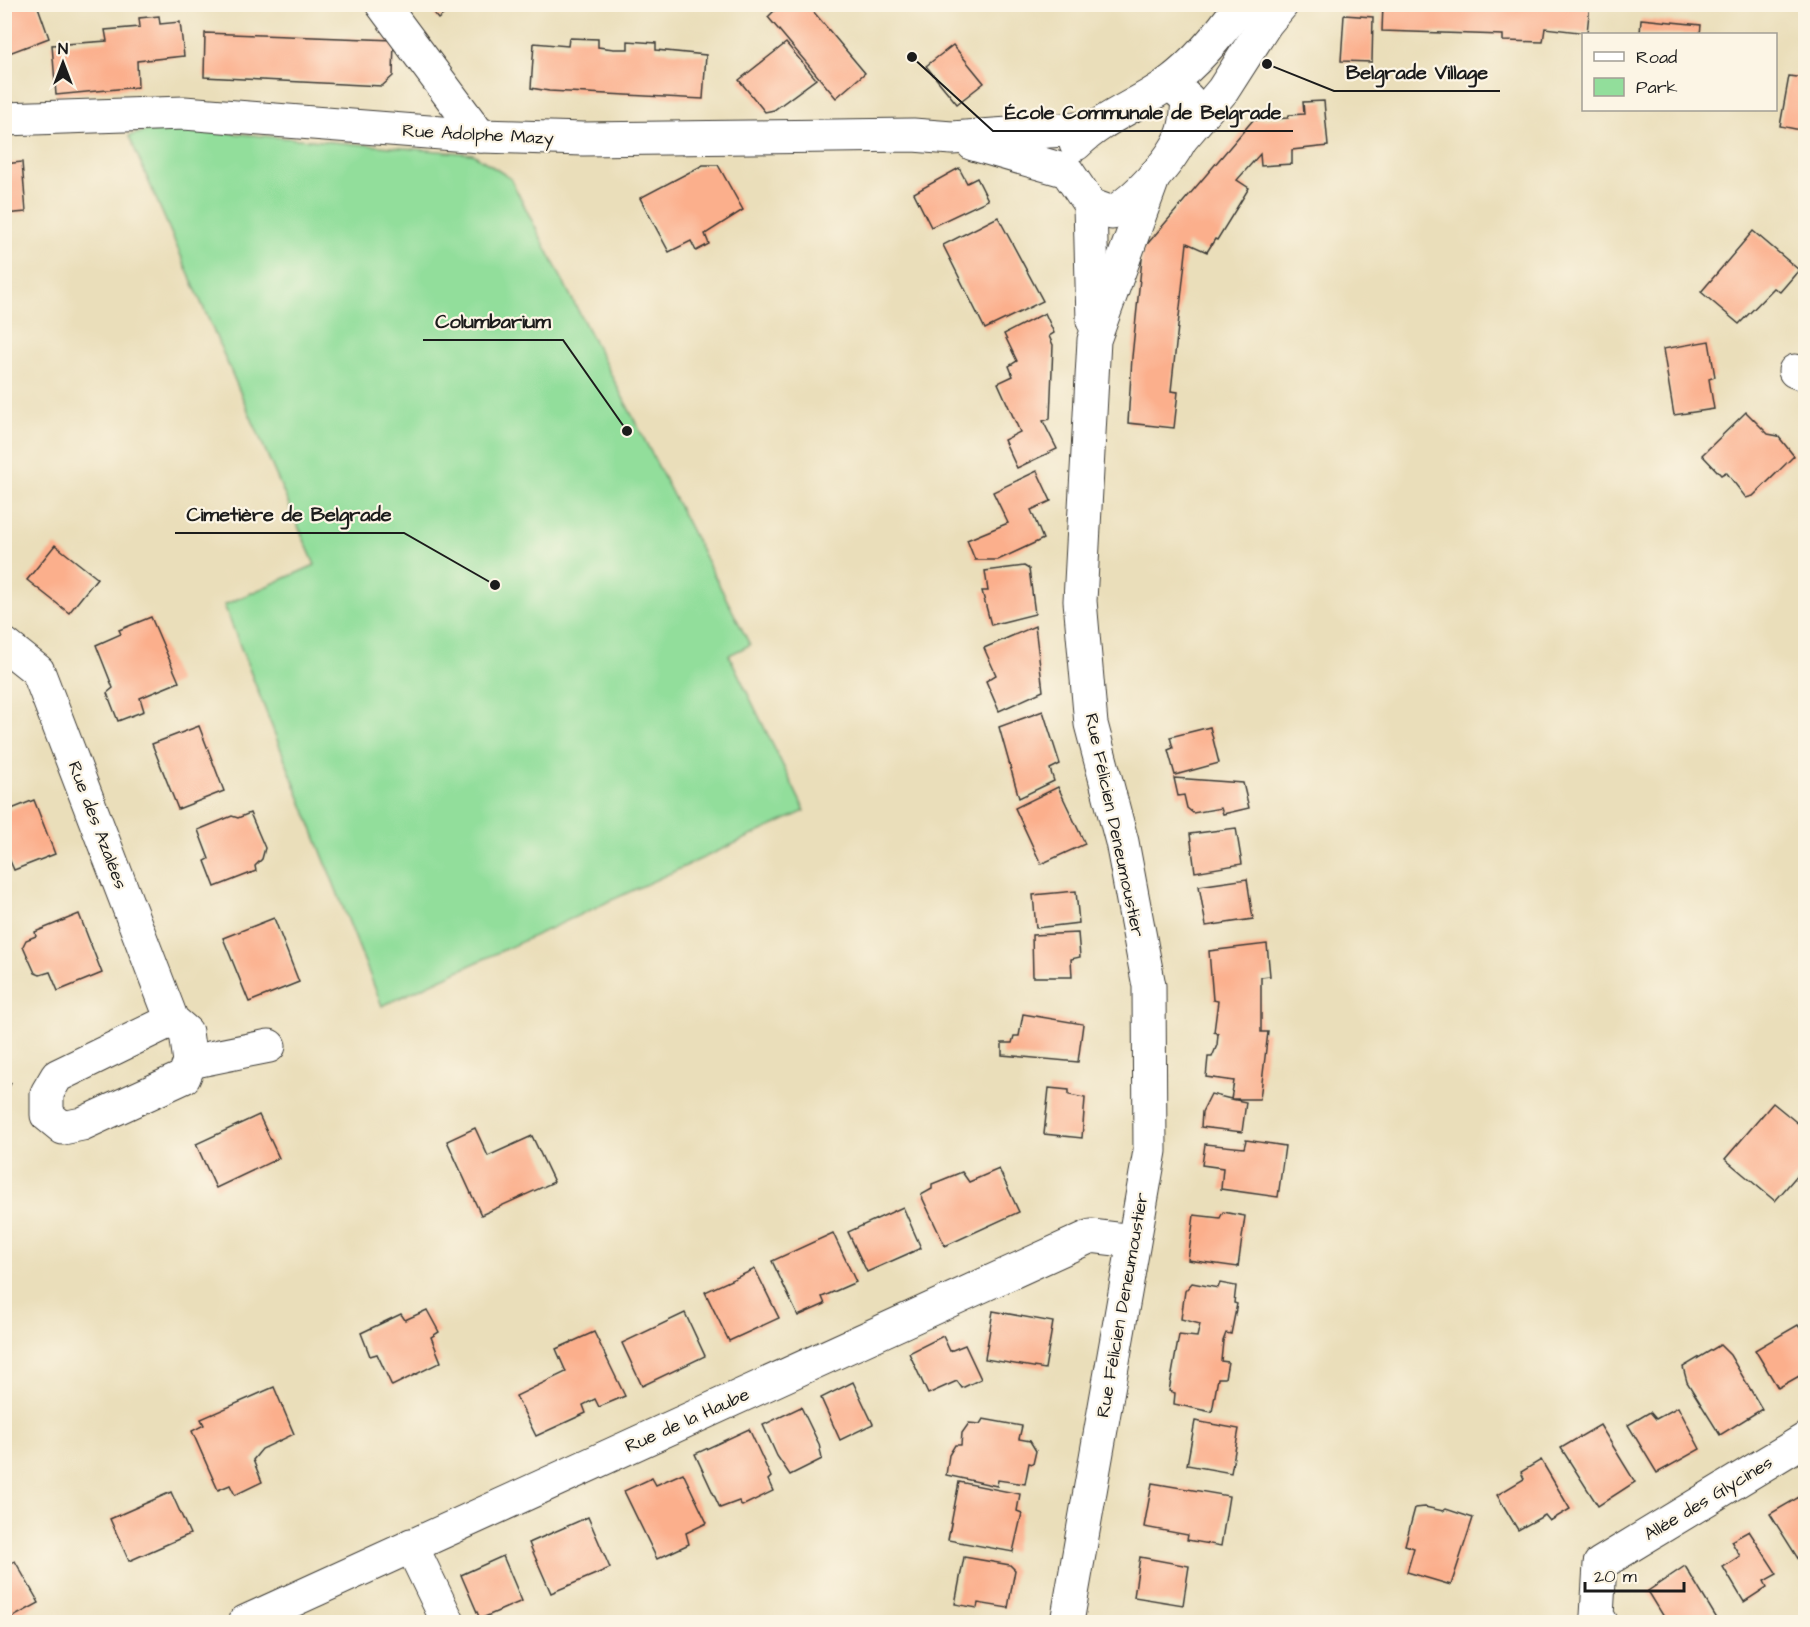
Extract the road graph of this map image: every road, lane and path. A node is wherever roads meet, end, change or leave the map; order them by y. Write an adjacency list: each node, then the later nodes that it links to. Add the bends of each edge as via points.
1 (382, 4): 7 (street)
2 (1241, 4): 4 (street, via 1219,35)
3 (1282, 4): 9 (street, via 1223,90)
4 (1169, 83): 6 (street); 9 (street, Rue Félicien Deneumoustier, via 1188,99)
5 (4, 120): 7 (street, Rue Adolphe Mazy, via 184,113)
6 (1091, 128): 8 (street, Rue Adolphe Mazy); 10 (street, via 1073,146)
7 (480, 136): 8 (street, Rue Adolphe Mazy)
8 (952, 138): 10 (street, Rue Adolphe Mazy)
9 (1182, 138): 11 (street, Rue Félicien Deneumoustier)
10 (1067, 171): 12 (street)
11 (1154, 176): 12 (street, Rue Félicien Deneumoustier, via 1125,206 1112,213); 13 (street, Rue Félicien Deneumoustier)
12 (1090, 205): 13 (street)
13 (1094, 340): 18 (street, Rue Félicien Deneumoustier, via 1080,601 1091,724 1122,842 1149,986 1150,1151)
14 (4, 644): 15 (street, Rue des Azalées, via 38,671)
15 (172, 1020): 17 (street, Rue des Azalées, via 186,1032); 17 (street, via 57,1076 47,1093 47,1115 63,1128 82,1124 184,1077)
16 (269, 1046): 17 (street)
17 (190, 1062)
18 (1133, 1241): 20 (street, Rue de la Haube, via 1091,1236); 23 (street, Rue Félicien Deneumoustier)
19 (1806, 1439): 24 (street, Allée des Glycines, via 1600,1564 1597,1616)
20 (411, 1545): 21 (street, Rue de la Haube); 22 (street)
21 (245, 1623)
22 (448, 1623)
23 (1067, 1623)
24 (1601, 1623)

